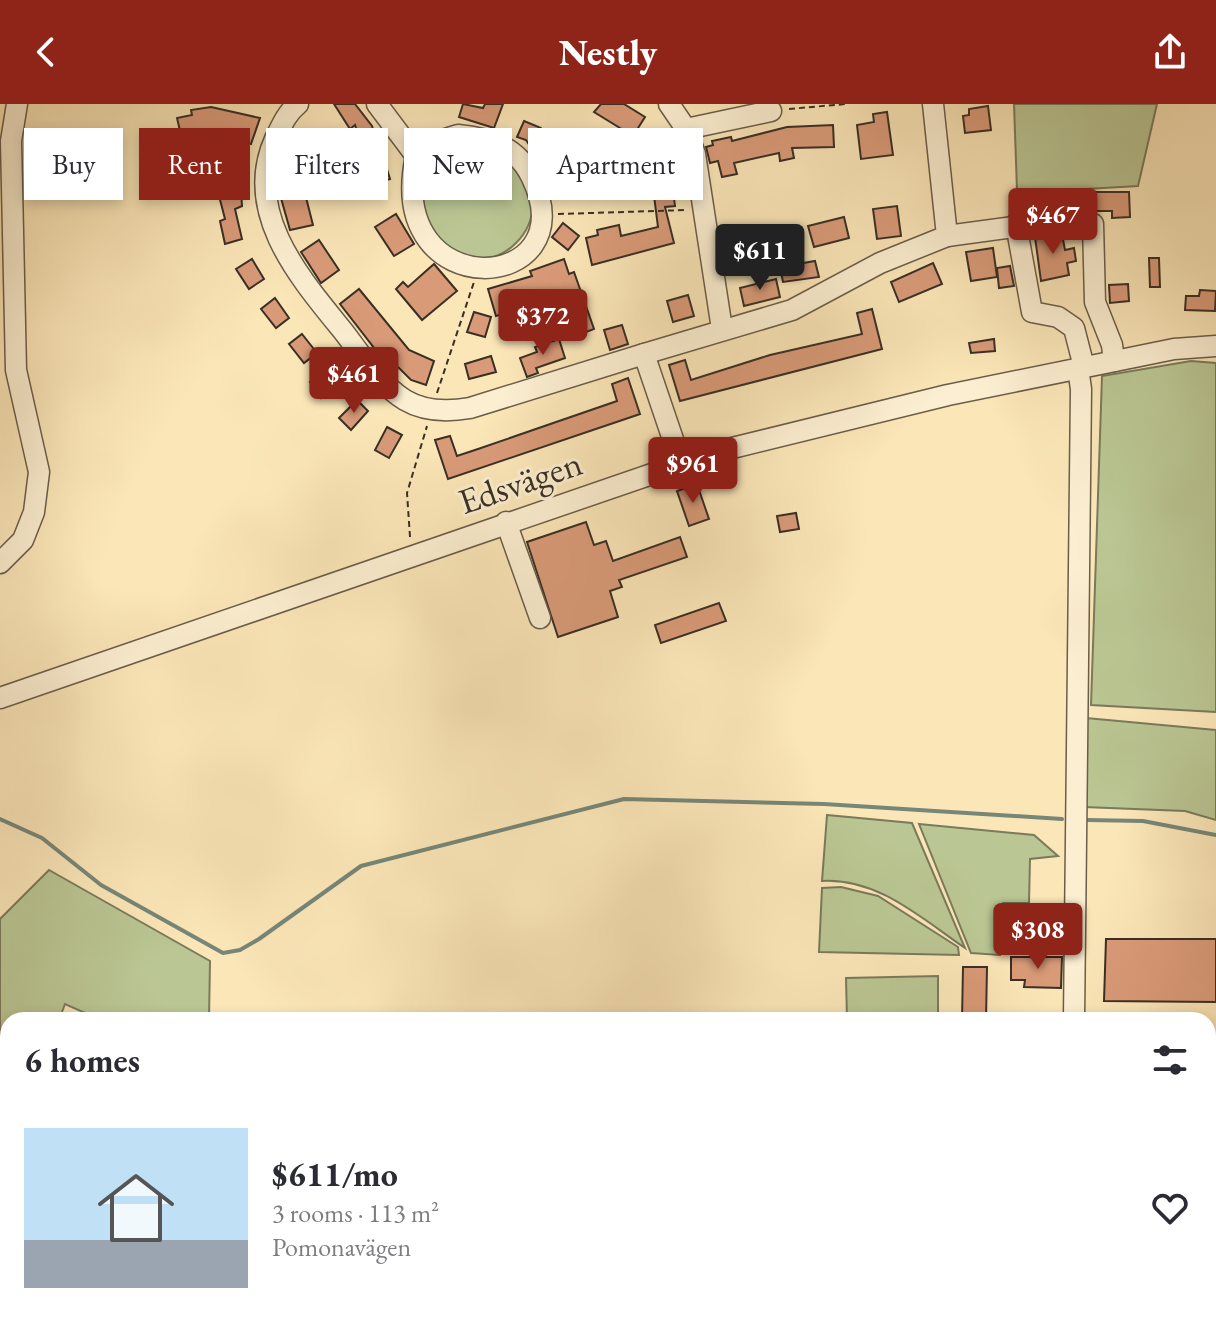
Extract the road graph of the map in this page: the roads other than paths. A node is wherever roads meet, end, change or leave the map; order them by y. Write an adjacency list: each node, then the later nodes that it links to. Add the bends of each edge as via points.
1 (17, 104): 16 (street, via 12,113)
2 (377, 104): 9 (street)
3 (669, 104): 7 (street)
4 (933, 104): 15 (street)
5 (285, 107): 19 (street, via 264,180 277,238 312,293 376,373 405,400 446,412 470,408)
6 (771, 111): 8 (street)
7 (685, 128)
8 (691, 128)
9 (404, 140)
10 (416, 156): 10 (street, via 412,210 438,250 459,263 497,269 531,248 539,233 538,190 526,165 509,148 484,137 458,135 433,143)
11 (703, 198): 17 (street)
12 (1042, 223): 13 (street)
13 (1016, 224): 15 (street); 21 (street, via 1029,306 1032,312 1058,317 1074,328)
14 (1093, 224): 20 (street, via 1095,302)
15 (947, 236): 17 (street, via 880,263 792,310)
16 (7, 259): 24 (street, via 16,370 39,472 34,512 23,540)
17 (722, 329): 19 (street)
18 (1216, 346): 20 (street, Edsvägen)
19 (644, 354): 22 (street)
20 (1114, 361): 21 (street, Edsvägen)
21 (1081, 367): 22 (street, Edsvägen, via 793,431); 27 (street)
22 (681, 463): 23 (street, Edsvägen)
23 (506, 522): 25 (street); 26 (street, Edsvägen)
24 (0, 563)
25 (540, 618)
26 (0, 698)
27 (1074, 1012)

